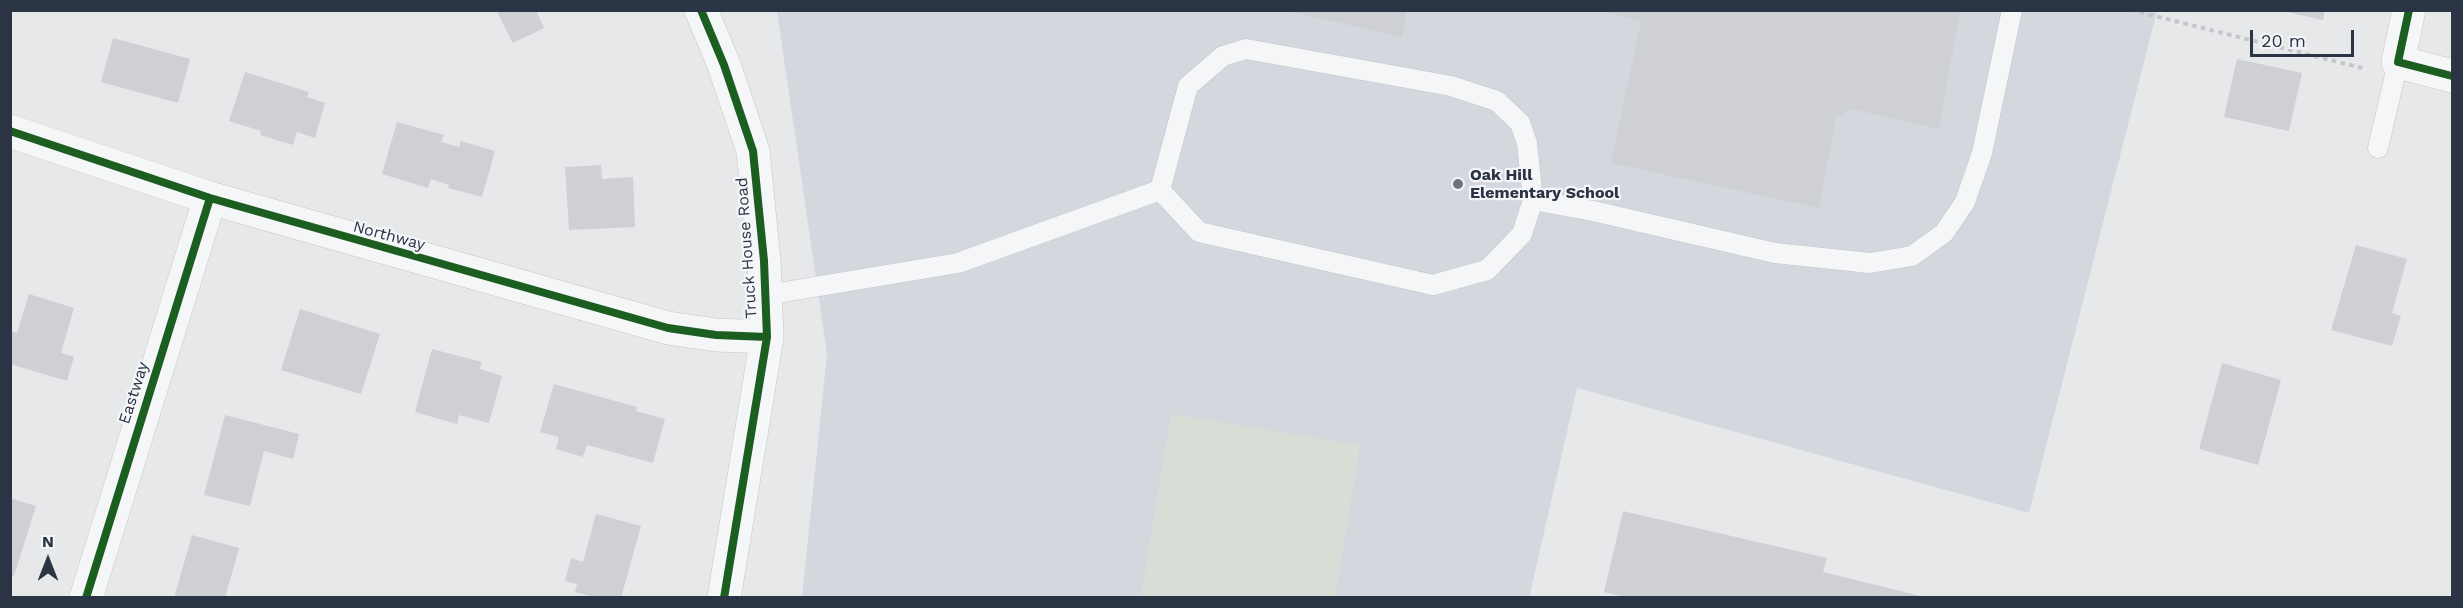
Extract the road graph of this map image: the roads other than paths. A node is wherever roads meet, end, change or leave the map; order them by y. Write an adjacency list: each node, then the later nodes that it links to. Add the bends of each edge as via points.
1 (701, 10): 11 (street, Truck House Road, via 753,151)
2 (2012, 10): 10 (lane, via 1982,153 1965,202 1944,233 1912,256 1870,263 1774,253)
3 (2409, 10): 4 (street)
4 (2396, 69): 5 (street); 7 (lane)
5 (2452, 76)
6 (10, 131): 9 (street, Northway)
7 (2378, 148)
8 (1160, 190): 10 (lane, via 1199,232 1433,285 1487,270 1522,234); 10 (lane, via 1188,86 1223,56 1246,49 1451,86 1497,101 1520,123 1527,143); 11 (lane, via 958,263)
9 (210, 198): 12 (street, Northway, via 668,328); 13 (street, Eastway)
10 (1533, 200)
11 (766, 295): 12 (street, Truck House Road)
12 (767, 337): 14 (street, Truck House Road)
13 (86, 597)
14 (724, 597)

